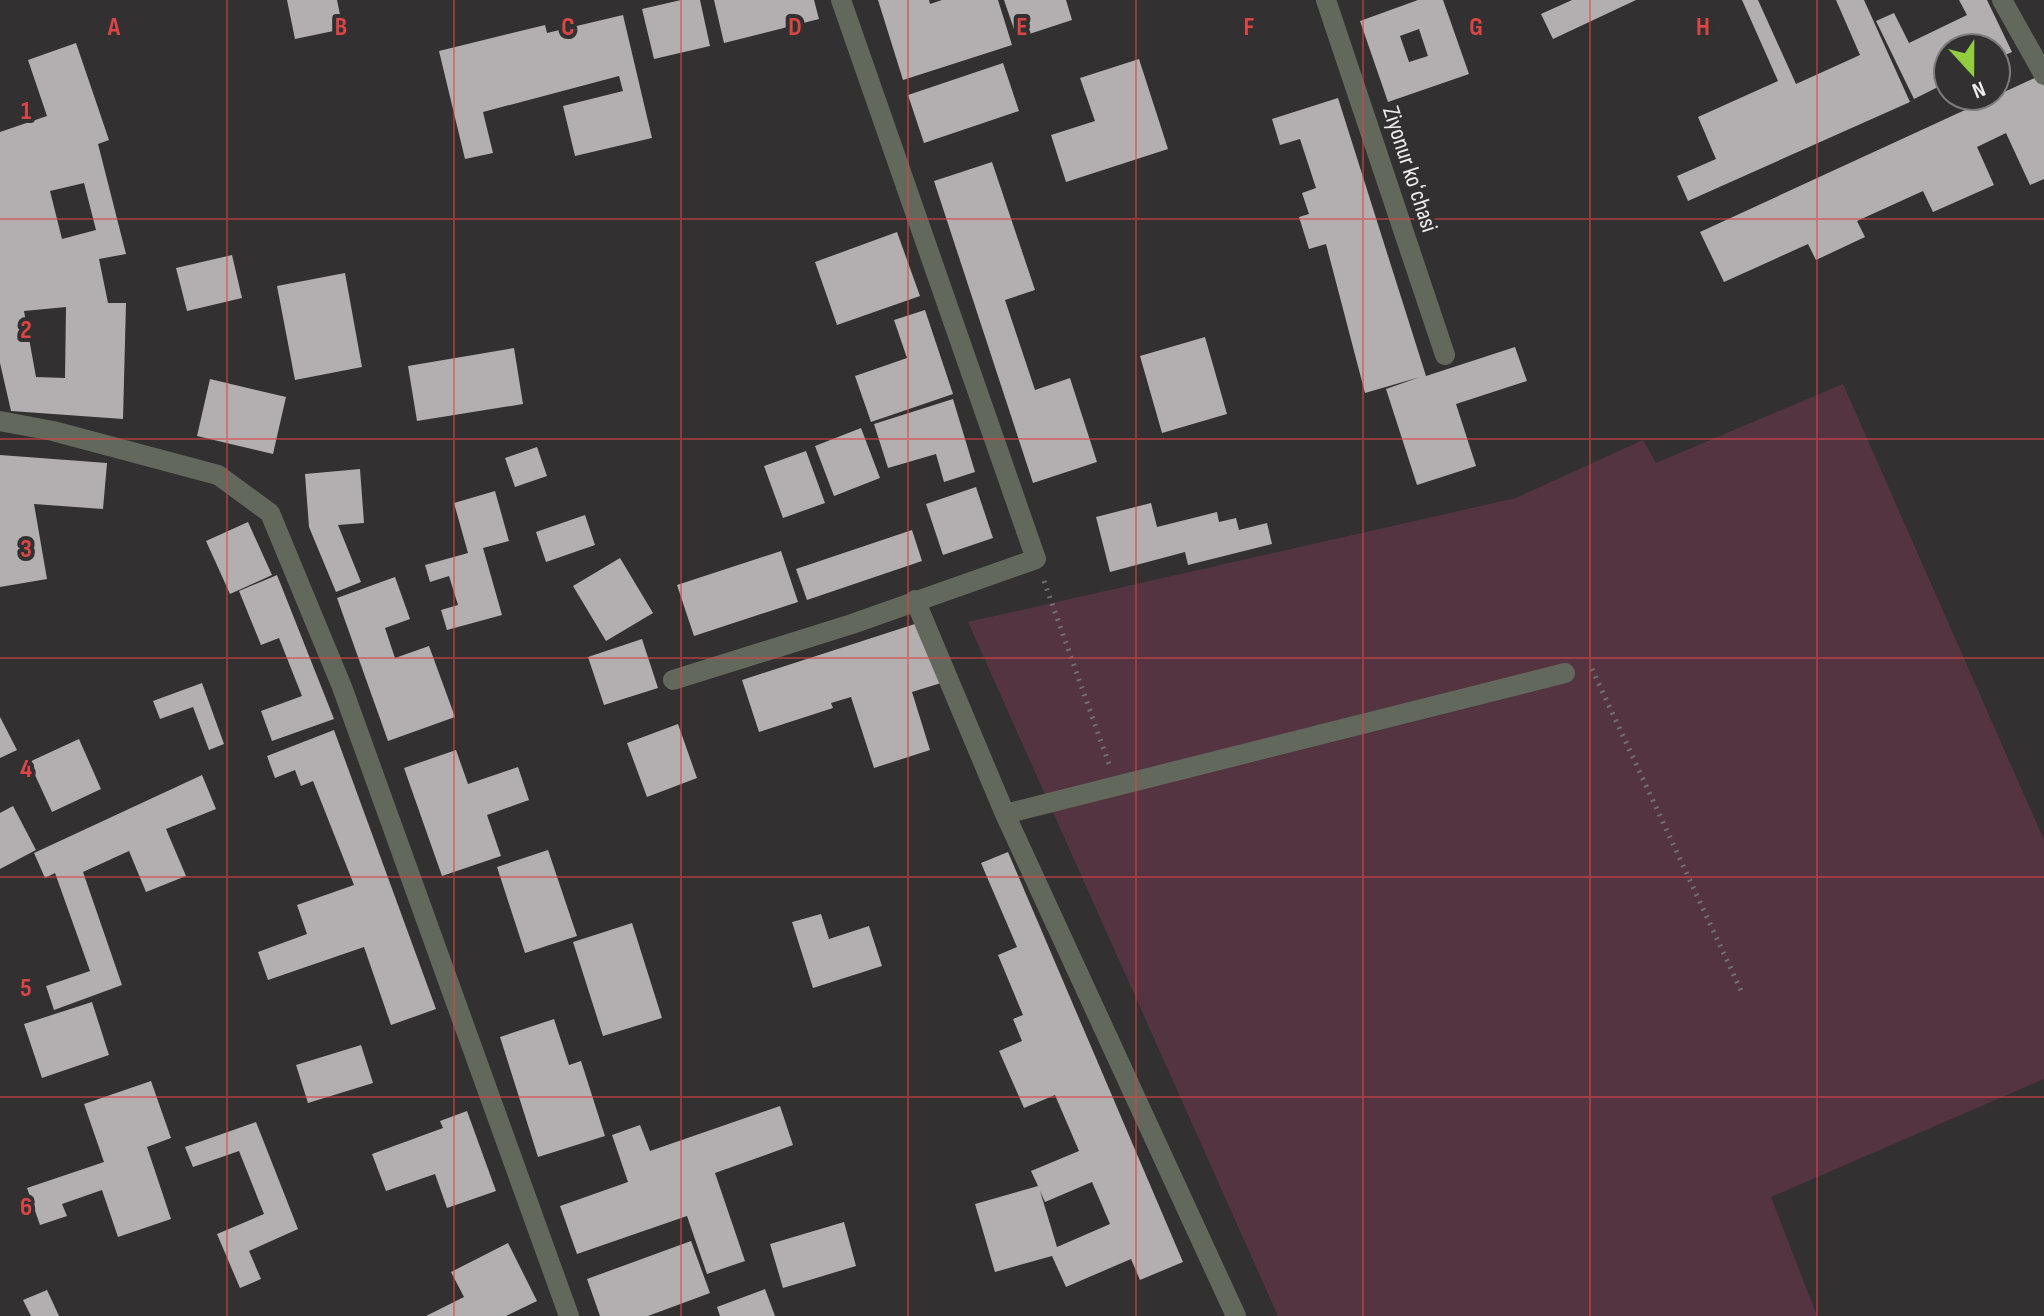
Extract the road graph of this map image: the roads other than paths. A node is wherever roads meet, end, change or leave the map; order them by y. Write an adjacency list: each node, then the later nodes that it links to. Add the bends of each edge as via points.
1 (841, 0): 7 (street, via 1036,559)
2 (1326, 0): 5 (street, Ziyonur koʻchasi)
3 (2002, 0): 4 (street)
4 (2044, 75)
5 (1445, 355)
6 (0, 421): 11 (street, via 218,475 270,513 342,687)
7 (915, 600): 9 (street); 10 (street)
8 (1565, 673): 10 (street)
9 (673, 680)
10 (1005, 814): 12 (street)
11 (569, 1316)
12 (1236, 1316)

